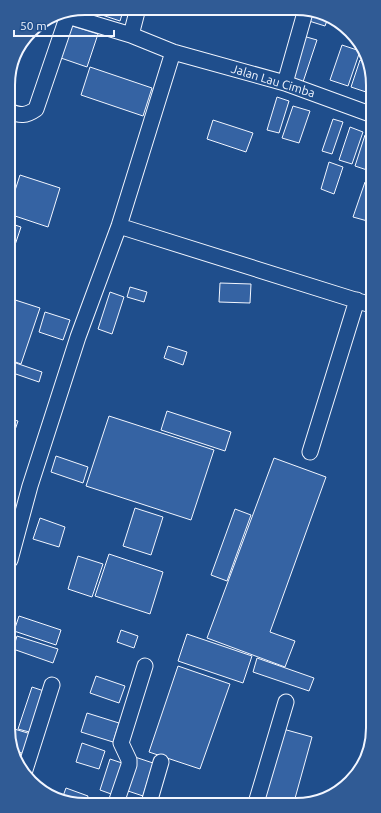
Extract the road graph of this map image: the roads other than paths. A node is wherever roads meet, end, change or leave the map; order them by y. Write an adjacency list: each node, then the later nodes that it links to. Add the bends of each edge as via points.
1 (136, 15): 5 (street)
2 (304, 16): 7 (street)
3 (67, 17): 9 (street, via 36,109 29,114)
4 (70, 17): 5 (street, Jalan Lau Cimba)
5 (130, 35): 6 (street, Jalan Lau Cimba)
6 (173, 52): 7 (street, Jalan Lau Cimba); 10 (street)
7 (285, 83): 8 (street, Jalan Lau Cimba)
8 (366, 113)
9 (15, 114)
10 (119, 226): 11 (street); 13 (street, via 78,337 30,486)
11 (364, 303): 12 (street)
12 (310, 452)
13 (15, 542)
14 (145, 666): 19 (street, via 121,743 129,765)
15 (52, 685): 18 (street)
16 (286, 702): 21 (street)
17 (161, 762): 20 (street)
18 (26, 766)
19 (118, 798)
20 (150, 798)
21 (257, 798)

